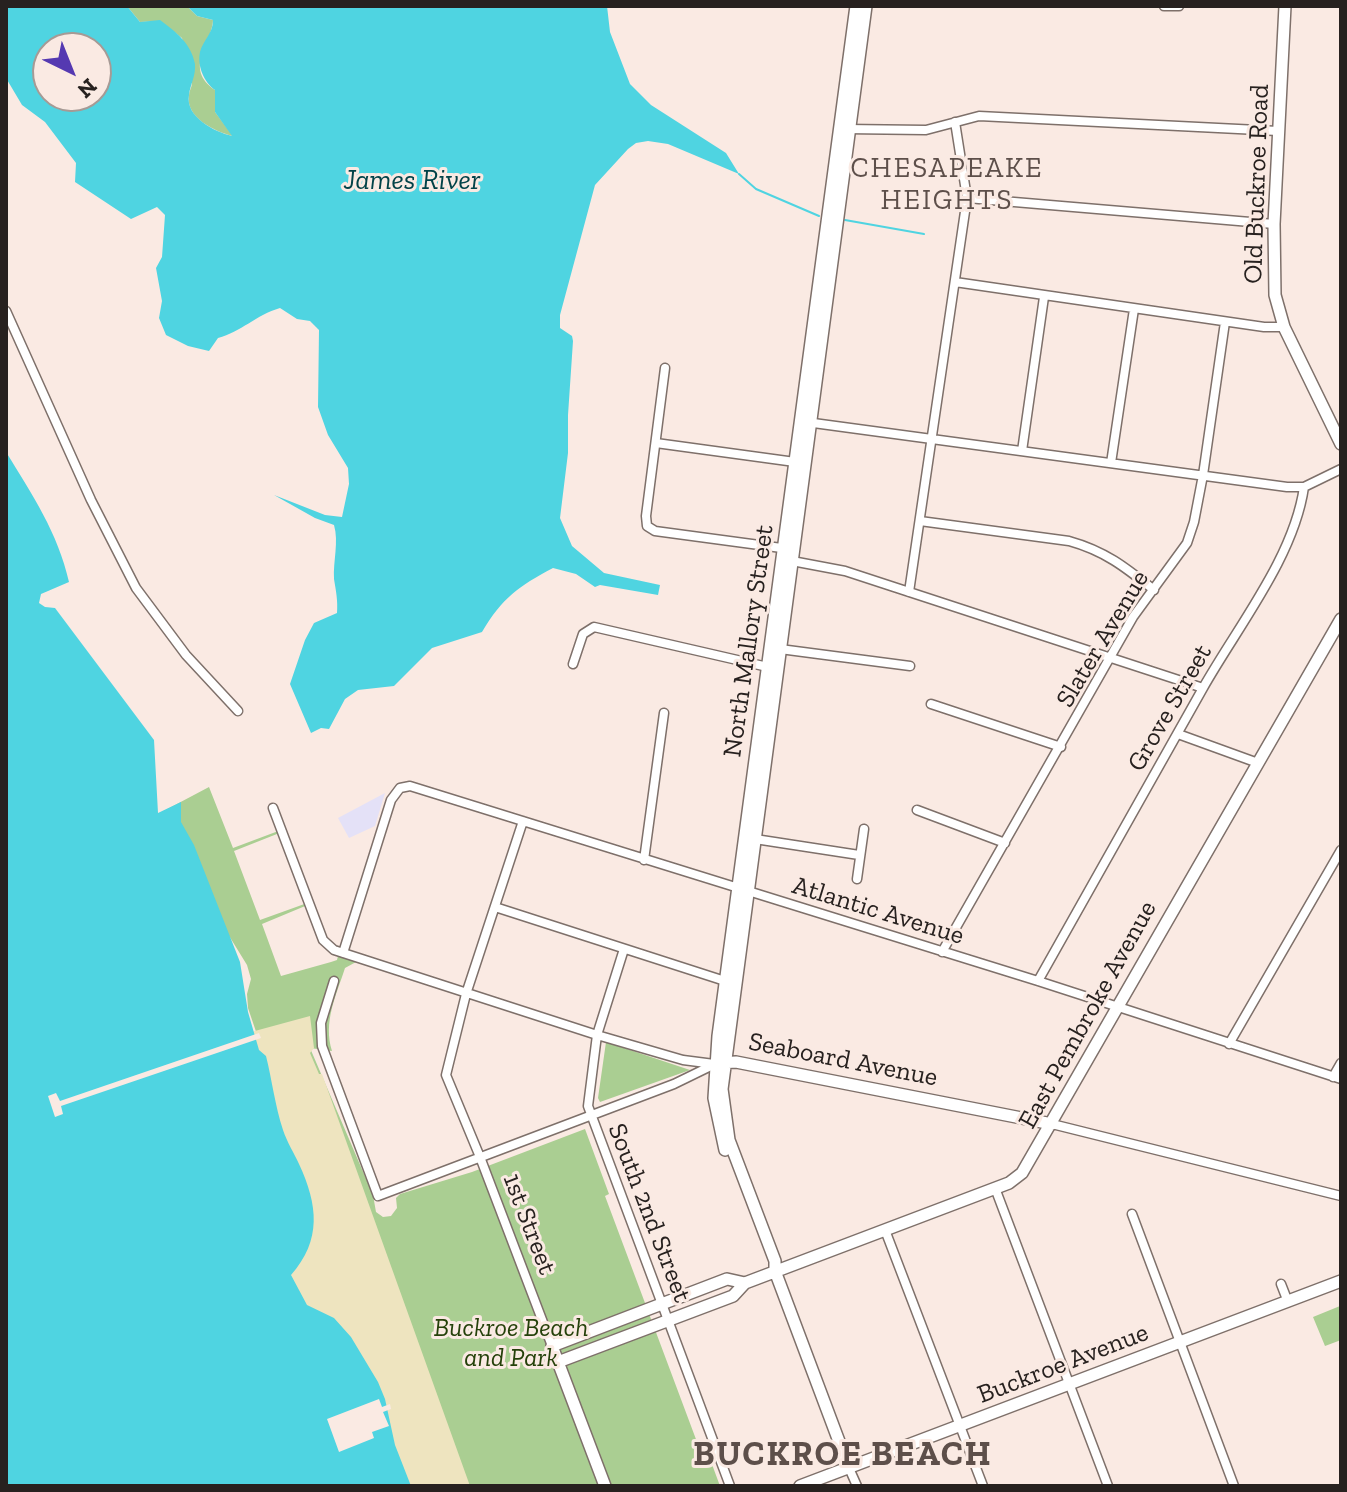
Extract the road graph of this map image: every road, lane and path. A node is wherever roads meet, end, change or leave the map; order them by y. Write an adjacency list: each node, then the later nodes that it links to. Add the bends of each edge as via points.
1 (856, 6): 7 (main road, North Mallory Street)
2 (866, 6): 7 (main road, North Mallory Street)
3 (1164, 6): 4 (street)
4 (1179, 6)
5 (1285, 6): 8 (main road, Old Buckroe Road)
6 (955, 122): 7 (street, via 926,130); 8 (street, via 979,116); 9 (street)
7 (845, 129): 18 (main road, North Mallory Street)
8 (1278, 131): 10 (main road, Old Buckroe Road)
9 (967, 198): 10 (street); 11 (street)
10 (1274, 224): 16 (main road, Old Buckroe Road, via 1274,286)
11 (955, 282): 12 (street); 19 (street)
12 (1044, 297): 13 (street); 22 (street)
13 (1134, 309): 15 (street); 24 (street)
14 (6, 311): 40 (street, via 136,588 186,655)
15 (1225, 322): 16 (street); 26 (street, Slater Avenue)
16 (1284, 327): 21 (main road, Old Buckroe Road)
17 (665, 368): 20 (street)
18 (805, 422): 19 (street); 23 (main road, North Mallory Street); 29 (main road, North Mallory Street)
19 (932, 438): 22 (street); 28 (street)
20 (656, 443): 23 (street); 29 (street, via 646,516 651,529)
21 (1341, 444)
22 (1022, 451): 24 (street)
23 (795, 462): 29 (main road, North Mallory Street)
24 (1111, 463): 26 (street)
25 (1341, 469): 27 (street)
26 (1203, 475): 27 (street); 30 (street, Slater Avenue, via 1187,543)
27 (1304, 487): 38 (street, Grove Street, via 1287,547)
28 (920, 521): 30 (street, via 1090,547); 31 (street)
29 (789, 553): 31 (street); 33 (main road, North Mallory Street); 37 (main road, North Mallory Street)
30 (1154, 590): 34 (street, Slater Avenue)
31 (909, 592): 34 (street)
32 (1341, 619): 44 (main road, East Pembroke Avenue)
33 (780, 649): 36 (street); 37 (main road, North Mallory Street)
34 (1111, 658): 38 (street); 43 (street, Slater Avenue)
35 (573, 664): 37 (street, via 583,634 594,627)
36 (910, 666)
37 (772, 668): 49 (main road, North Mallory Street); 55 (main road, North Mallory Street)
38 (1203, 688): 42 (street, Grove Street)
39 (931, 704): 43 (street)
40 (238, 711)
41 (664, 713): 53 (street)
42 (1178, 734): 44 (street); 62 (street, Grove Street)
43 (1061, 747): 50 (street, Slater Avenue)
44 (1258, 763): 64 (main road, East Pembroke Avenue)
45 (273, 808): 59 (street, via 323,940)
46 (917, 810): 50 (street)
47 (523, 821): 53 (street, Atlantic Avenue); 56 (street, 1st Street); 59 (street, Atlantic Avenue, via 402,786 391,800)
48 (864, 829): 52 (street)
49 (755, 839): 52 (street); 55 (main road, North Mallory Street)
50 (1005, 843): 58 (street, Slater Avenue)
51 (1341, 850): 66 (street)
52 (859, 855): 54 (street)
53 (644, 860): 55 (street, Atlantic Avenue)
54 (857, 879)
55 (743, 891): 58 (street, Atlantic Avenue); 61 (main road, North Mallory Street); 67 (main road, North Mallory Street)
56 (495, 907): 57 (street); 63 (street, 1st Street)
57 (624, 949): 61 (street); 65 (street, South 2nd Street)
58 (942, 952): 62 (street, Atlantic Avenue)
59 (343, 953): 63 (street, Seaboard Avenue)
60 (334, 981): 72 (street, via 321,1023 322,1046 378,1196)
61 (725, 981): 67 (main road, North Mallory Street)
62 (1038, 981): 64 (street, Atlantic Avenue)
63 (466, 994): 65 (street, Seaboard Avenue); 72 (street, 1st Street, via 446,1075)
64 (1118, 1008): 66 (street, Atlantic Avenue); 71 (main road, East Pembroke Avenue)
65 (597, 1035): 67 (street, Seaboard Avenue, via 683,1060); 70 (street, South 2nd Street)
66 (1229, 1044): 69 (street, Atlantic Avenue)
67 (720, 1063): 70 (street); 71 (main road, Seaboard Avenue, via 751,1064); 77 (main road, North Mallory Street, via 729,1140)
68 (1341, 1063): 69 (street)
69 (1337, 1078)
70 (591, 1116): 72 (street); 82 (street, South 2nd Street)
71 (1052, 1124): 73 (main road, East Pembroke Avenue, via 1022,1173); 74 (street, Seaboard Avenue)
72 (480, 1157): 85 (street, 1st Street)
73 (995, 1188): 76 (main road, East Pembroke Avenue); 87 (street)
74 (1341, 1196)
75 (1132, 1214): 84 (street)
76 (885, 1230): 77 (main road, East Pembroke Avenue); 88 (street)
77 (775, 1271): 79 (main road, East Pembroke Avenue); 89 (main road, North Mallory Street)
78 (1341, 1281): 81 (main road, Buckroe Avenue)
79 (745, 1283): 82 (main road, East Pembroke Avenue, via 727,1279); 83 (main road, East Pembroke Avenue, via 733,1296)
80 (1281, 1284): 81 (street)
81 (1288, 1302): 84 (main road, Buckroe Avenue)
82 (661, 1304): 83 (street, South 2nd Street); 85 (main road, East Pembroke Avenue)
83 (668, 1321): 86 (main road, East Pembroke Avenue); 91 (street, South 2nd Street)
84 (1180, 1343): 87 (main road, Buckroe Avenue); 96 (street)
85 (552, 1346): 86 (main road, 1st Street)
86 (558, 1362): 90 (main road, 1st Street)
87 (1070, 1384): 88 (main road, Buckroe Avenue); 95 (street)
88 (960, 1426): 89 (main road, Buckroe Avenue); 94 (street)
89 (849, 1468): 92 (main road, Buckroe Avenue); 93 (street, North Mallory Street)
90 (605, 1486)
91 (730, 1486)
92 (800, 1486)
93 (857, 1486)
94 (983, 1486)
95 (1108, 1486)
96 (1234, 1486)

